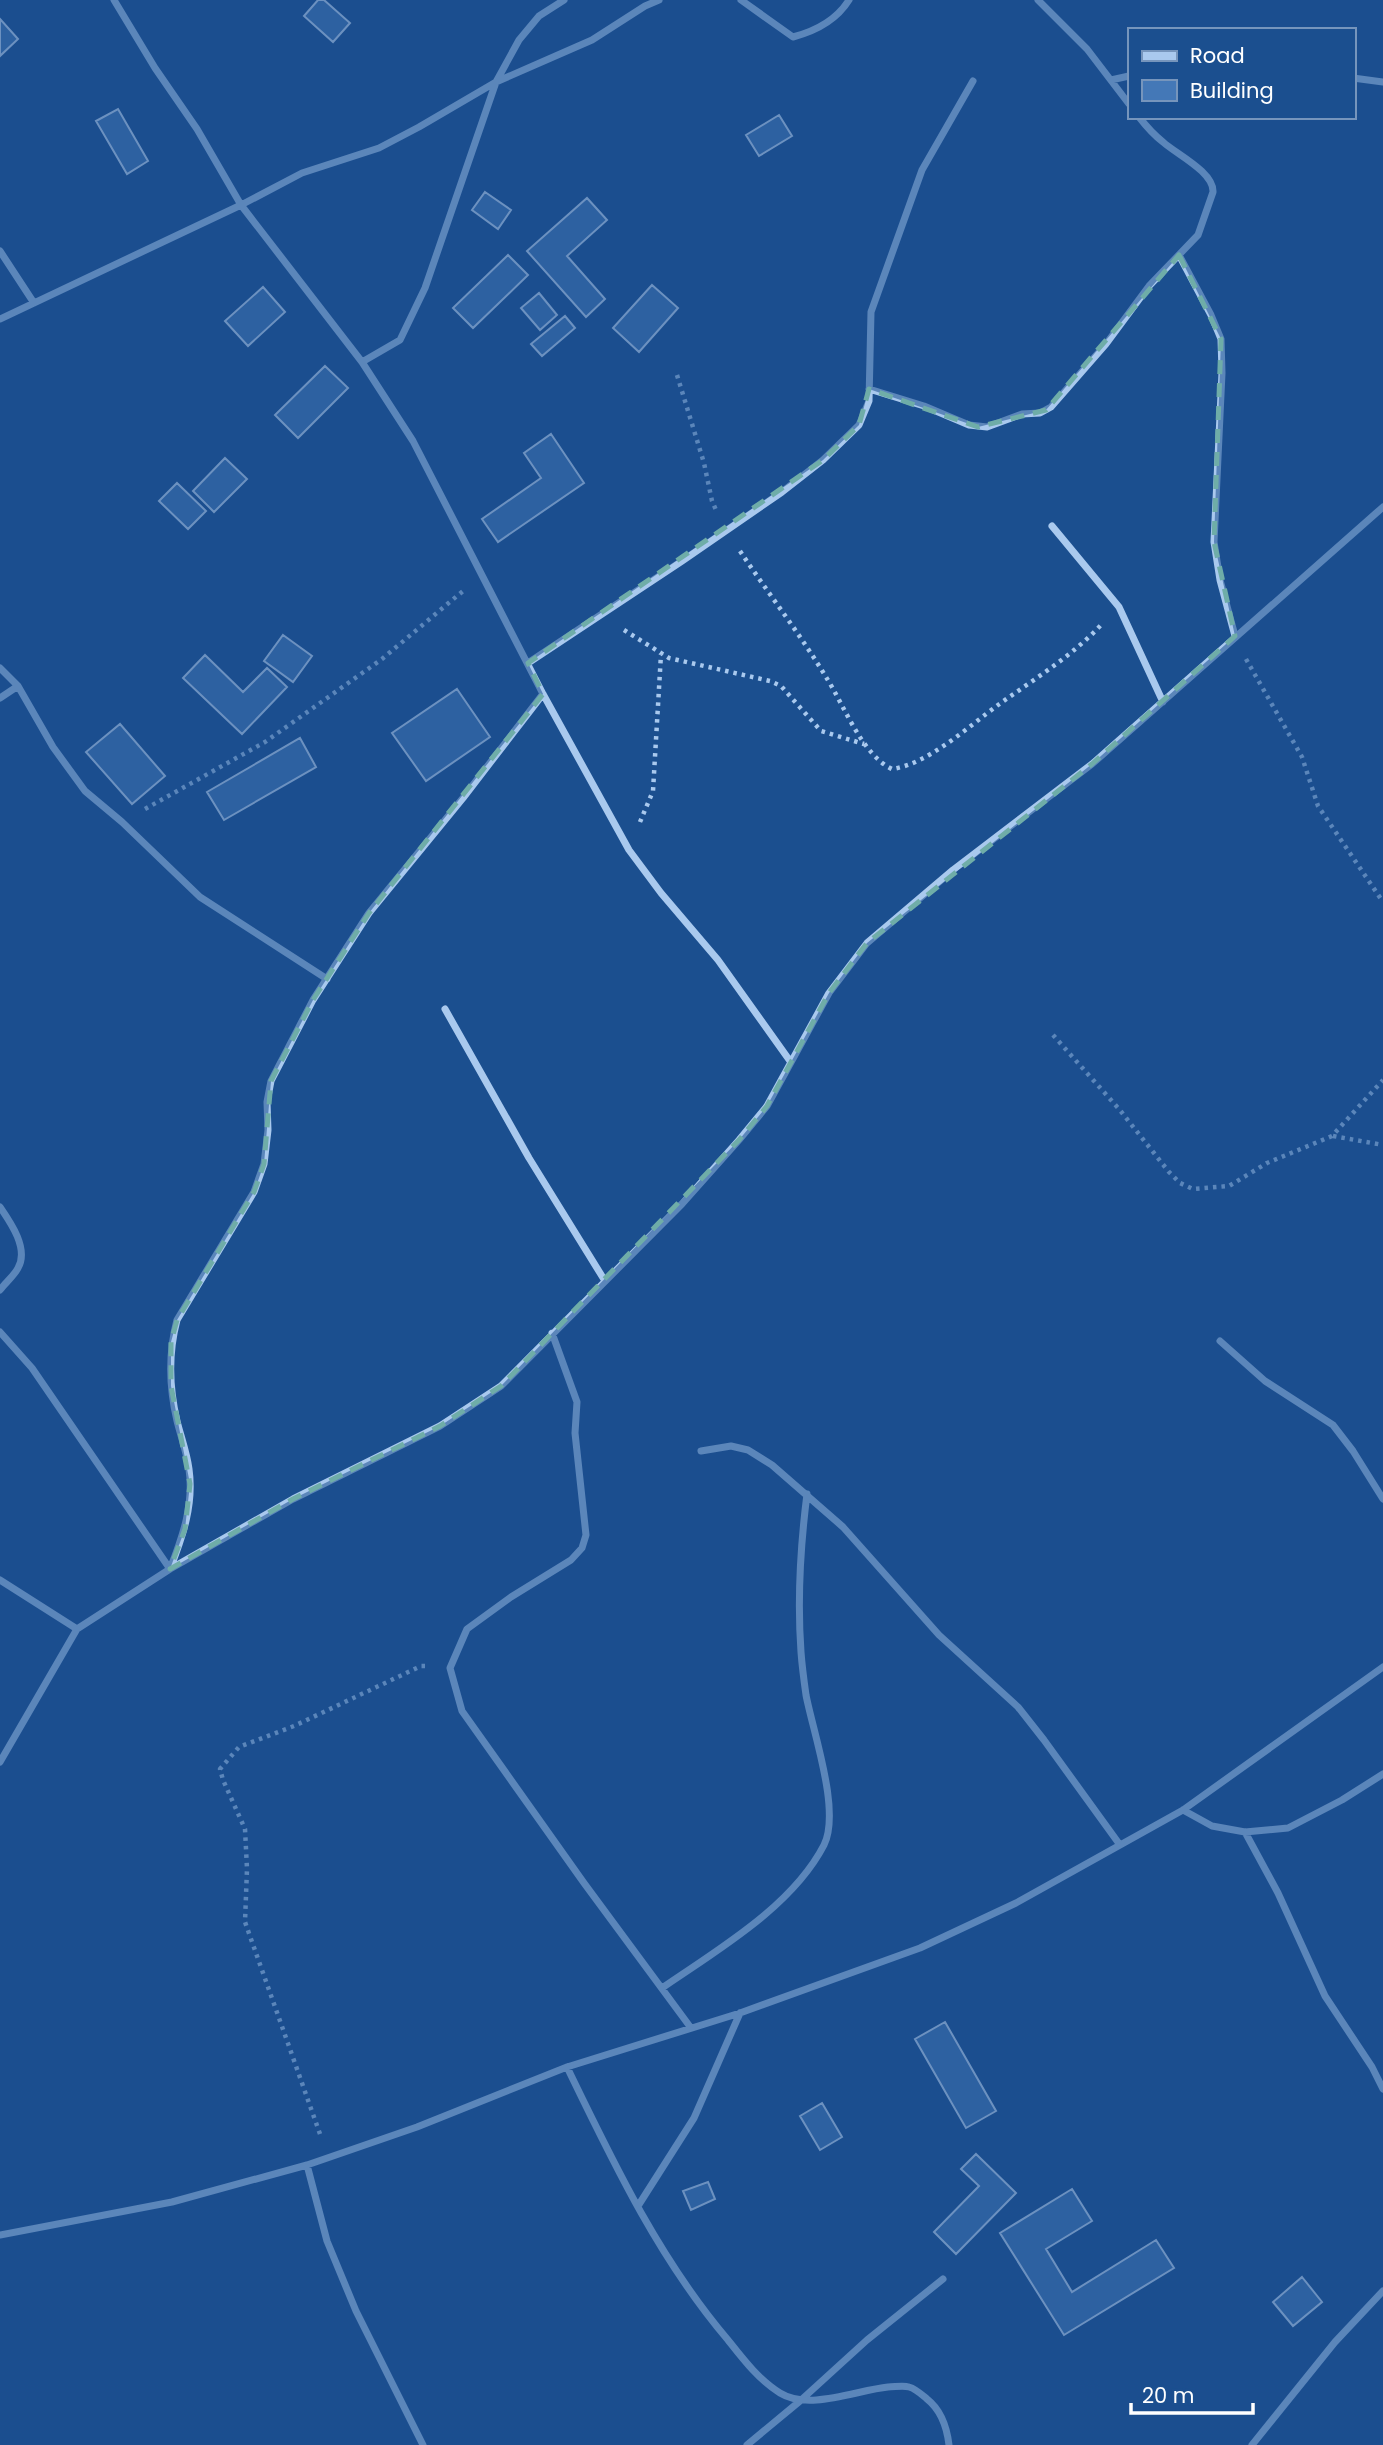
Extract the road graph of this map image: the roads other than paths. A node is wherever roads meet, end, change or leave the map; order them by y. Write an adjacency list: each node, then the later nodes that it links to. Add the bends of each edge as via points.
1 (114, 0): 15 (street)
2 (564, 0): 11 (street, via 539,16 519,40)
3 (659, 0): 11 (street, via 592,40)
4 (741, 0): 5 (street, via 793,37 814,31 841,13)
5 (849, 0)
6 (1038, 0): 9 (street)
7 (1128, 76): 9 (street)
8 (1355, 78): 12 (street)
9 (1111, 80): 13 (street)
10 (973, 81): 21 (street, via 922,170 872,312)
11 (496, 82): 15 (street, via 379,148 302,173); 20 (street, via 425,288 400,340)
12 (1383, 82)
13 (1128, 103)
14 (1141, 119): 17 (street, via 1213,185 1198,236)
15 (242, 205): 18 (street); 20 (street)
16 (0, 251): 18 (street)
17 (1179, 255): 21 (street, via 1058,400 1041,413 978,427); 24 (street, via 1222,339 1214,542)
18 (34, 303): 19 (street)
19 (0, 319)
20 (362, 362): 25 (street, via 413,441)
21 (869, 389): 25 (street, via 867,410 854,431 792,484)
22 (1383, 507): 24 (street)
23 (1052, 526): 30 (street, via 1119,607)
24 (1234, 636): 30 (street)
25 (528, 663): 28 (street)
26 (0, 668): 27 (street)
27 (19, 686): 29 (street); 31 (street, via 53,747 85,791 200,897)
28 (543, 694): 31 (street, via 369,913); 33 (street, via 629,850 718,960)
29 (0, 698)
30 (1164, 702): 33 (street, via 867,943 829,993)
31 (327, 979): 43 (street, via 271,1081 264,1164 254,1192 177,1320 171,1342 171,1386 190,1484 186,1529)
32 (445, 1009): 35 (street)
33 (790, 1061): 35 (street, via 767,1106 682,1205)
34 (0, 1207): 36 (street, via 21,1253 19,1266)
35 (605, 1281): 38 (street)
36 (0, 1290)
37 (0, 1332): 43 (street, via 32,1367)
38 (552, 1333): 43 (street, via 500,1386 440,1426 293,1499); 52 (street, via 577,1402 575,1433 586,1535 571,1560 467,1629 450,1668 462,1711)
39 (1220, 1341): 42 (street, via 1265,1381 1333,1425)
40 (701, 1451): 41 (street, via 732,1446 748,1450)
41 (807, 1494): 51 (street, via 843,1527 939,1635 1017,1707); 52 (street, via 799,1552 801,1654 821,1754 828,1834 812,1865 782,1898 746,1930)
42 (1383, 1499)
43 (170, 1569): 45 (street)
44 (0, 1580): 45 (street)
45 (77, 1629): 47 (street)
46 (1383, 1667): 49 (street)
47 (0, 1762)
48 (1383, 1774): 50 (street, via 1288,1828)
49 (1183, 1810): 50 (street, via 1212,1826); 51 (street)
50 (1245, 1832): 56 (street, via 1325,1996)
51 (1120, 1845): 53 (street, via 1016,1903 920,1948)
52 (662, 1988): 54 (street)
53 (740, 2013): 54 (street); 58 (street, via 694,2118)
54 (691, 2028): 55 (street)
55 (566, 2067): 57 (street); 58 (street)
56 (1383, 2089)
57 (307, 2165): 59 (street, via 172,2202); 63 (street, via 327,2241 356,2311)
58 (638, 2206): 62 (street, via 685,2286 719,2330 770,2385 782,2395)
59 (0, 2235)
60 (943, 2279): 62 (street)
61 (1383, 2291): 66 (street, via 1335,2342)
62 (800, 2400): 64 (street); 65 (street, via 910,2387 932,2402 947,2429)
63 (424, 2445)
64 (747, 2445)
65 (949, 2445)
66 (1252, 2445)

